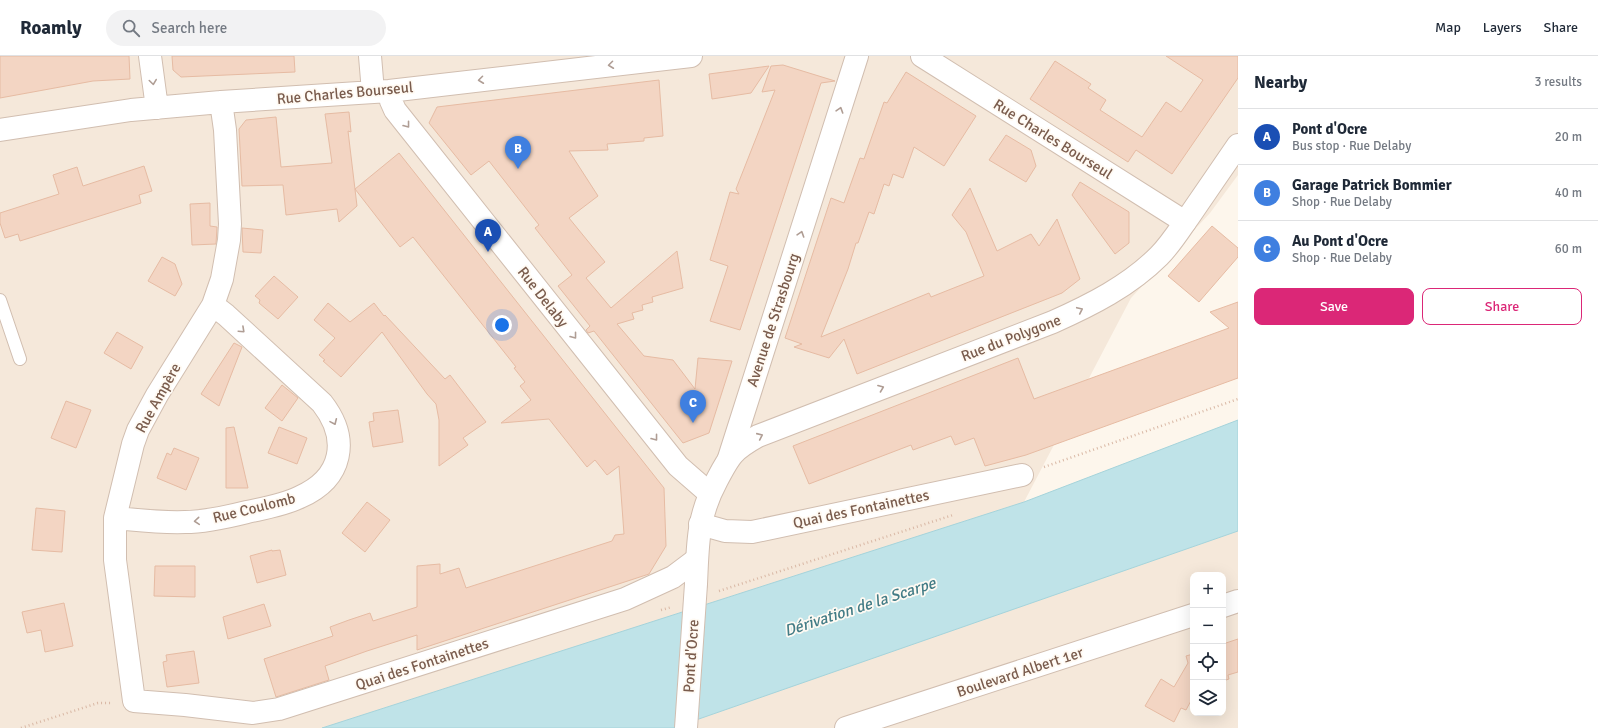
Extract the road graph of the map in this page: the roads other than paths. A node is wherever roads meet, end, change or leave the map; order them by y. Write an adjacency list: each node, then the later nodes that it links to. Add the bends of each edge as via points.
1 (150, 56): 8 (street, one-way to 8)
2 (370, 56): 6 (street, Rue Delaby)
3 (691, 56): 6 (street, Rue Charles Bourseul, one-way to 6)
4 (857, 56): 15 (street, Avenue de Strasbourg, one-way to 4)
5 (922, 56): 11 (street, Rue Charles Bourseul)
6 (381, 91): 7 (street, Rue Charles Bourseul); 17 (street, Rue Delaby, one-way to 17, via 673,460 687,476)
7 (221, 102): 8 (street, Rue Charles Bourseul); 13 (street, Rue Ampère, via 230,224 222,279)
8 (157, 108): 9 (street, Rue Charles Bourseul)
9 (0, 130)
10 (1238, 144): 11 (street, Rue du Polygone)
11 (1185, 222): 15 (street, Rue du Polygone, one-way to 11, via 758,436 1082,309 1113,292 1158,257)
12 (0, 300): 14 (lane)
13 (213, 305): 18 (street, Rue Ampère, via 138,430); 18 (street, Rue Coulomb, one-way to 18, via 226,314 330,413 336,424 340,444 335,465 312,491 300,498 269,507 196,522)
14 (20, 359)
15 (728, 458): 17 (street, Avenue de Strasbourg)
16 (1022, 475): 19 (street, Quai des Fontainettes, via 752,532 725,531)
17 (709, 493): 19 (street, Avenue de Strasbourg)
18 (115, 518): 25 (street, Rue Ampère, via 115,560)
19 (700, 524): 20 (street, Avenue de Strasbourg)
20 (697, 559): 21 (street, Avenue de Strasbourg); 25 (street, Quai des Fontainettes, via 673,577 625,600 279,709 253,713)
21 (696, 584): 26 (street, Pont d'Ocre, bridge)
22 (1238, 601): 23 (street)
23 (1226, 605)
24 (1190, 616): 27 (street, Boulevard Albert 1er)
25 (134, 701)
26 (686, 728)
27 (846, 728)

